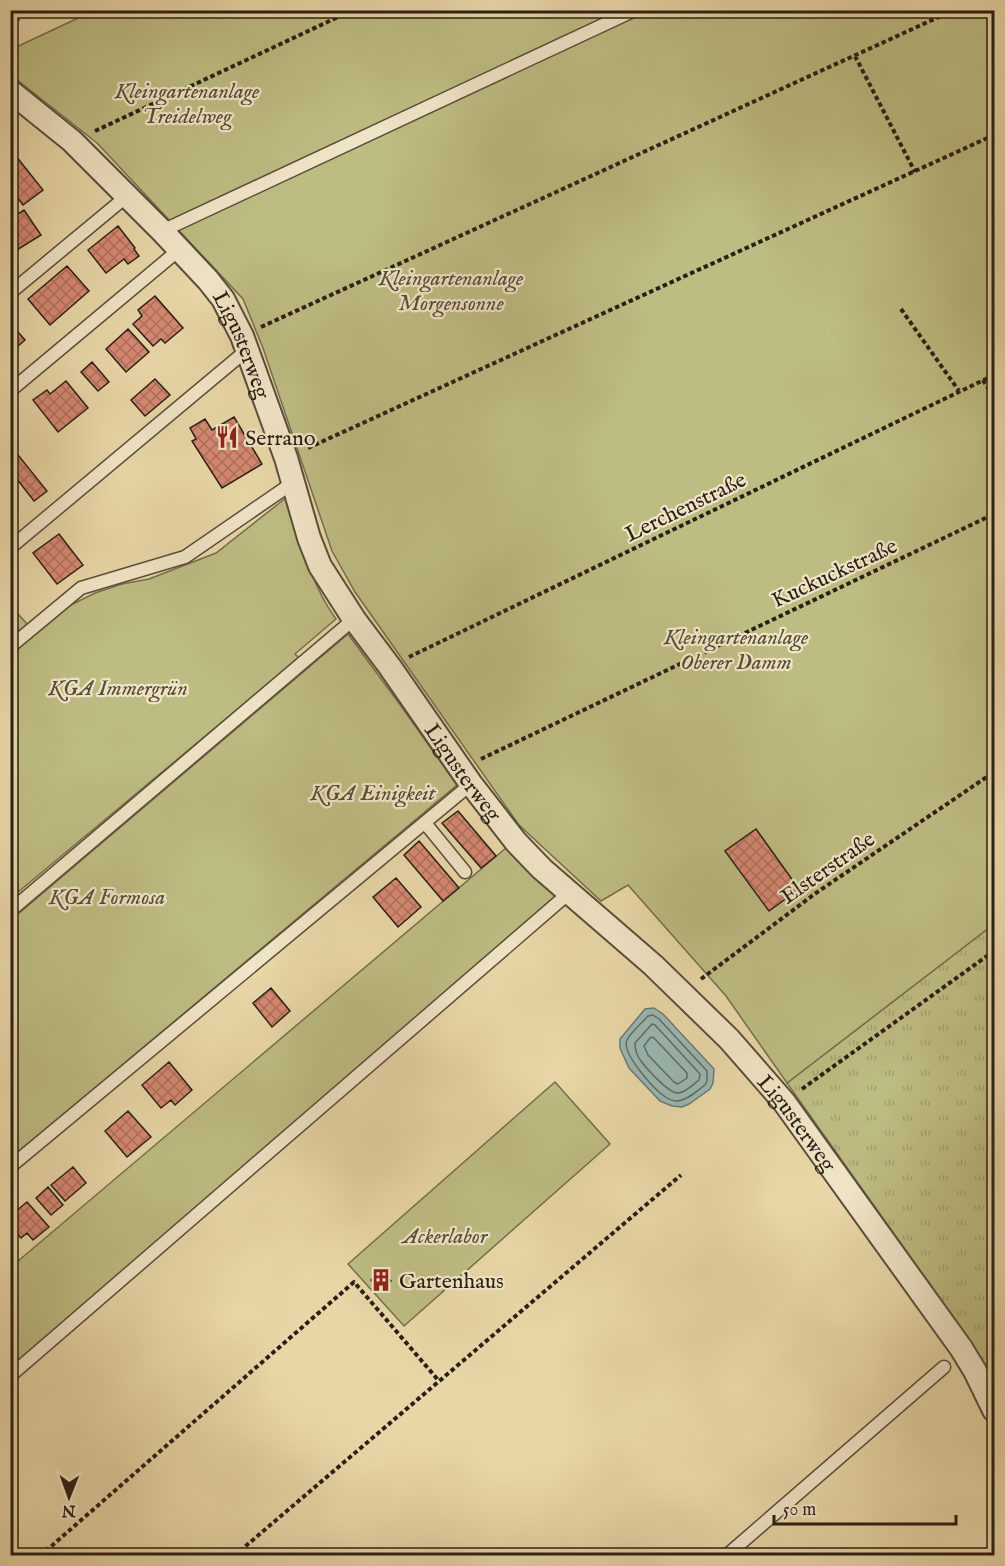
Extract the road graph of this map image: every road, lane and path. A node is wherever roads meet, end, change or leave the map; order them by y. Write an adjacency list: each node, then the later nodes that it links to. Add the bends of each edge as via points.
1 (353, 10): 7 (path)
2 (634, 10): 10 (lane)
3 (954, 10): 4 (path)
4 (855, 56): 8 (path); 14 (path)
5 (10, 90): 7 (street, Ligusterweg)
6 (994, 135): 8 (path)
7 (72, 141): 9 (street, Ligusterweg)
8 (915, 172): 20 (path)
9 (127, 196): 10 (street, Ligusterweg); 12 (lane)
10 (162, 231): 11 (street, Ligusterweg)
11 (180, 249): 14 (street, Ligusterweg, via 223,299); 17 (lane)
12 (10, 293)
13 (901, 309): 18 (path)
14 (244, 343): 20 (street, Ligusterweg); 23 (lane)
15 (994, 375): 16 (path, Lerchenstraße)
16 (983, 380): 18 (path, Lerchenstraße); 19 (path)
17 (10, 391)
18 (959, 391): 26 (path, Lerchenstraße)
19 (994, 398)
20 (286, 458): 21 (street, Ligusterweg)
21 (294, 482): 24 (street, Ligusterweg, via 320,566); 25 (lane, via 185,557 81,588)
22 (994, 514): 28 (path, Kuckuckstraße, via 562,720)
23 (10, 548)
24 (354, 619): 26 (street, Ligusterweg); 32 (lane)
25 (10, 647)
26 (390, 667): 28 (street, Ligusterweg)
27 (994, 772): 34 (path, Elsterstraße, via 816,893)
28 (466, 776): 29 (lane); 31 (street, Ligusterweg, via 516,842)
29 (424, 823): 30 (lane); 36 (lane)
30 (465, 872)
31 (569, 893): 34 (street, Ligusterweg); 39 (lane)
32 (10, 910)
33 (994, 951): 35 (path)
34 (681, 993): 35 (street, Ligusterweg, via 729,1039)
35 (784, 1102): 41 (street, Ligusterweg, via 961,1348)
36 (10, 1167)
37 (681, 1174): 40 (path)
38 (944, 1367): 44 (lane)
39 (10, 1376)
40 (438, 1381): 42 (path, via 354,1282); 43 (path)
41 (994, 1410)
42 (40, 1556)
43 (234, 1556)
44 (726, 1556)

